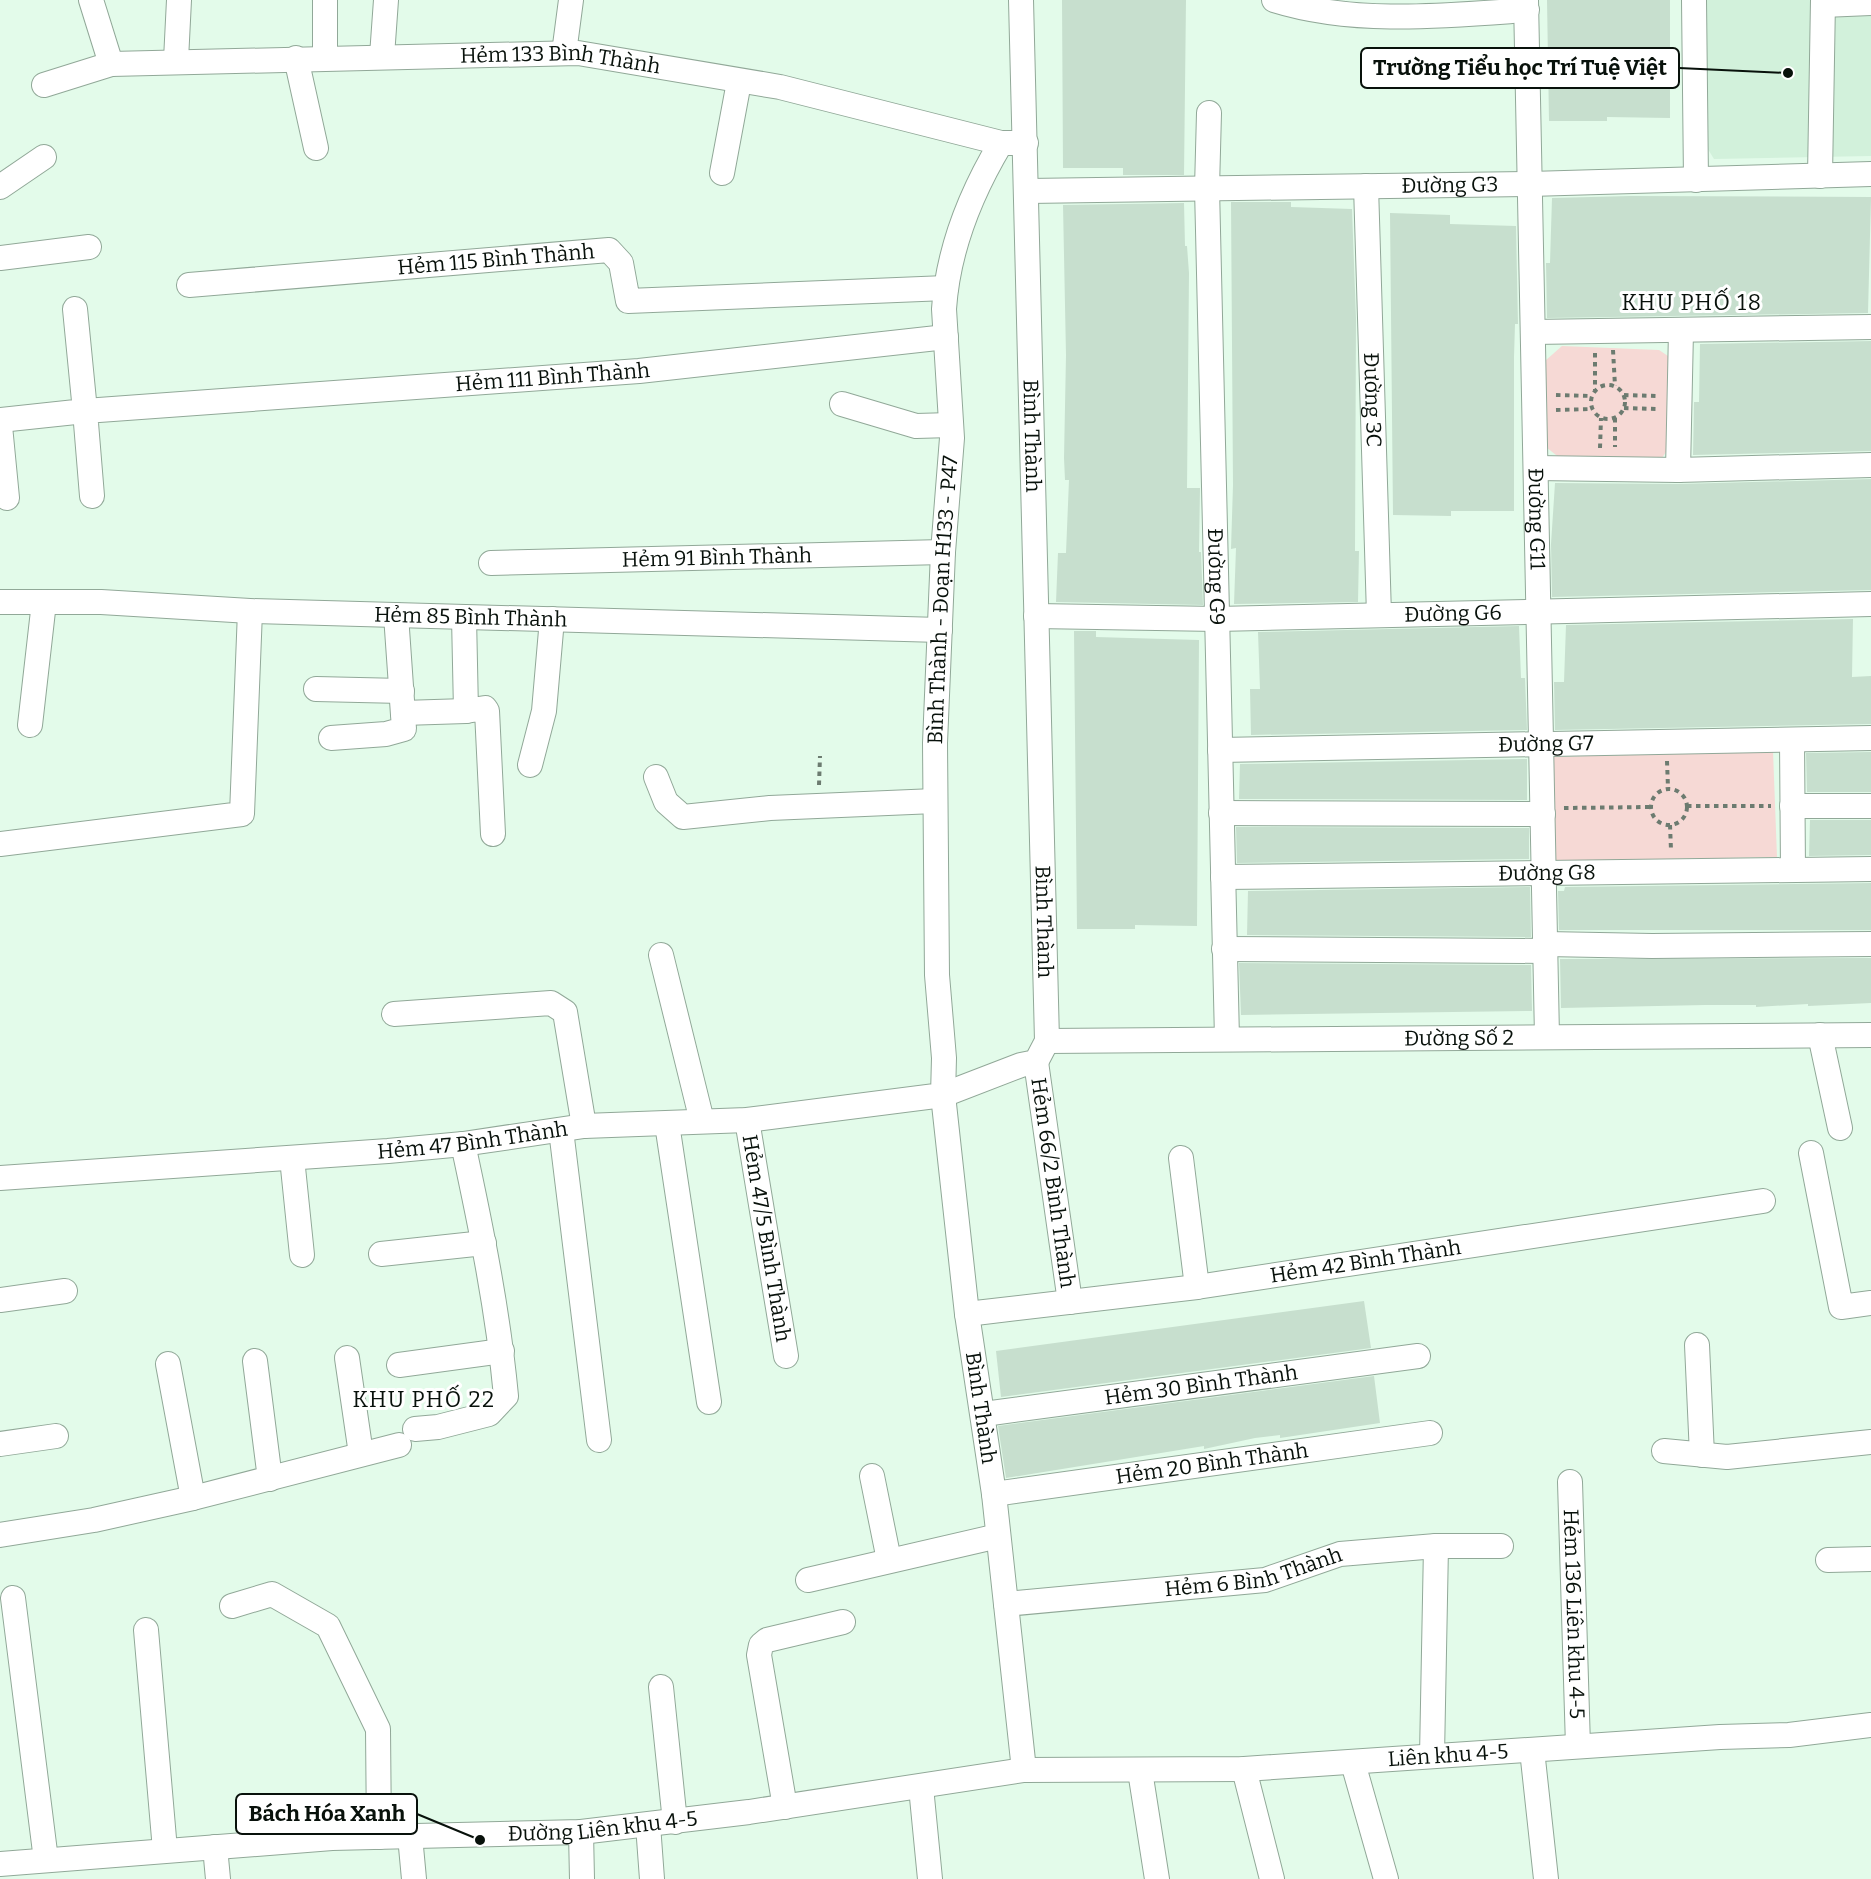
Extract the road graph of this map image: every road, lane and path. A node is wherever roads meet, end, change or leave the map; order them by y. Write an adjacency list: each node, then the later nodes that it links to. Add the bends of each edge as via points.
1 (91, 0): 17 (street)
2 (178, 0): 16 (street)
3 (325, 0): 14 (street)
4 (386, 0): 13 (street)
5 (571, 0): 12 (street)
6 (1022, 0): 22 (street, Bình Thành)
7 (1274, 0): 11 (street, via 1302,9 1350,14 1443,16)
8 (1694, 0): 28 (street)
9 (1823, 2): 10 (street); 27 (street)
10 (1871, 3)
11 (1526, 5): 29 (street, Đường G11)
12 (564, 53): 13 (street, Hẻm 133 Bình Thành); 18 (street, Hẻm 133 Bình Thành)
13 (382, 56): 14 (street, Hẻm 133 Bình Thành)
14 (325, 57): 15 (street, Hẻm 133 Bình Thành)
15 (296, 58): 16 (street, Hẻm 133 Bình Thành); 23 (street)
16 (176, 60): 17 (street, Hẻm 133 Bình Thành)
17 (111, 64): 19 (street, Hẻm 133 Bình Thành)
18 (739, 82): 21 (street, Hẻm 133 Bình Thành, via 780,87); 25 (street)
19 (44, 85)
20 (1209, 113): 32 (street, Đường G9)
21 (1001, 143): 22 (street); 37 (street, Bình Thành - Đoạn H133 - P47, via 978,181)
22 (1026, 143): 33 (street, Bình Thành)
23 (316, 148)
24 (44, 158): 31 (street)
25 (722, 173)
26 (1871, 174): 27 (street, Đường G3)
27 (1820, 176): 28 (street, Đường G3)
28 (1696, 180): 29 (street, Đường G3)
29 (1530, 184): 30 (street, Đường G3); 42 (street, Đường G11)
30 (1366, 186): 32 (street, Đường G3); 73 (street, Đường 3C)
31 (0, 187)
32 (1207, 189): 33 (street, Đường G3); 76 (street, Đường G9)
33 (1028, 191): 74 (street, Bình Thành)
34 (89, 247): 35 (street)
35 (0, 258)
36 (189, 285): 37 (street, Hẻm 115 Bình Thành, via 609,250 621,263 628,301)
37 (946, 288): 43 (street, Bình Thành - Đoạn H133 - P47)
38 (75, 309): 53 (street)
39 (1871, 327): 41 (street)
40 (1603, 331): 41 (street); 42 (street); 44 (path); 45 (path)
41 (1681, 331): 49 (street)
42 (1533, 332): 48 (street, Đường G11)
43 (946, 338): 53 (street, Hẻm 111 Bình Thành, via 639,371); 57 (street, Bình Thành - Đoạn H133 - P47)
44 (1615, 386): 45 (path); 46 (path)
45 (1596, 390): 47 (path)
46 (1624, 395): 49 (path); 51 (path)
47 (1592, 396): 48 (path); 52 (path)
48 (1534, 402): 52 (path); 60 (street, Đường G11)
49 (1679, 402): 51 (path); 62 (street)
50 (842, 404): 57 (street, via 916,426)
51 (1624, 408): 55 (path)
52 (1592, 409): 54 (path)
53 (85, 411): 56 (street); 63 (street)
54 (1601, 418): 55 (path); 61 (path)
55 (1615, 418): 61 (path)
56 (0, 420)
57 (951, 425): 65 (street, Bình Thành - Đoạn H133 - P47)
58 (0, 426): 64 (street)
59 (1871, 465): 62 (street)
60 (1536, 468): 61 (street); 71 (street, Đường G11)
61 (1608, 469): 62 (street)
62 (1678, 470)
63 (92, 495)
64 (7, 498)
65 (943, 552): 66 (street, Hẻm 91 Bình Thành); 78 (street, Bình Thành - Đoạn H133 - P47)
66 (491, 563)
67 (0, 602): 68 (street, Hẻm 85 Bình Thành)
68 (44, 602): 70 (street, Hẻm 85 Bình Thành); 82 (street)
69 (1871, 604): 71 (street, Đường G6)
70 (250, 611): 72 (street, Hẻm 85 Bình Thành); 100 (street, via 242,814)
71 (1539, 611): 73 (street, Đường G6); 86 (street, Đường G11)
72 (396, 615): 75 (street, Hẻm 85 Bình Thành); 80 (street)
73 (1379, 615): 76 (street, Đường G6)
74 (1036, 616): 76 (street, Đường G6); 114 (street, Bình Thành)
75 (464, 617): 77 (street, Hẻm 85 Bình Thành); 81 (street)
76 (1217, 619): 87 (street, Đường G9)
77 (552, 620): 78 (street, Hẻm 85 Bình Thành); 89 (street, via 544,711)
78 (940, 630): 91 (street, Bình Thành - Đoạn H133 - P47)
79 (316, 689): 80 (street)
80 (402, 702): 81 (street); 83 (street, via 404,729)
81 (466, 711): 99 (street, via 487,711)
82 (30, 725)
83 (331, 738)
84 (1871, 738): 85 (street, Đường G7)
85 (1792, 740): 86 (street, Đường G7); 94 (street)
86 (1541, 745): 87 (street, Đường G7); 97 (street, Đường G11)
87 (1220, 750): 98 (street, Đường G9)
88 (820, 756): 92 (path, via 819,783)
89 (530, 765)
90 (657, 777): 92 (street, via 666,802 683,817)
91 (935, 801): 92 (street); 115 (street, Bình Thành - Đoạn H133 - P47)
92 (824, 805)
93 (1687, 806): 94 (path); 96 (path, via 1678,790 1668,788 1659,791); 96 (path, via 1679,822 1670,825 1660,823)
94 (1792, 806): 95 (street); 102 (street)
95 (1871, 806)
96 (1651, 807): 97 (path)
97 (1543, 811): 98 (street); 103 (street, Đường G11)
98 (1221, 813): 104 (street, Đường G9)
99 (493, 834)
100 (0, 844)
101 (1871, 868): 102 (street, Đường G8)
102 (1793, 870): 103 (street, Đường G8)
103 (1544, 873): 104 (street, Đường G8); 106 (street, Đường G11)
104 (1223, 877): 107 (street, Đường G9)
105 (1871, 944): 106 (street)
106 (1546, 947): 107 (street); 112 (street, Đường G11)
107 (1224, 949): 113 (street, Đường G9)
108 (660, 955): 116 (street)
109 (394, 1014): 119 (street, via 551,1003 565,1012)
110 (1820, 1035): 111 (street, Đường Số 2); 112 (street, Đường Số 2); 120 (street)
111 (1871, 1035)
112 (1547, 1037): 113 (street, Đường Số 2)
113 (1227, 1039): 114 (street, Đường Số 2)
114 (1042, 1052): 115 (street, via 1021,1065); 133 (street, Hẻm 66/2 Bình Thành)
115 (943, 1095): 117 (street, Hẻm 47 Bình Thành); 135 (street, Bình Thành)
116 (702, 1120): 117 (street, Hẻm 47 Bình Thành); 118 (street, Hẻm 47 Bình Thành)
117 (747, 1120): 138 (street, Hẻm 47/5 Bình Thành)
118 (667, 1124): 119 (street, Hẻm 47 Bình Thành); 144 (street)
119 (573, 1128): 121 (street, Hẻm 47 Bình Thành); 148 (street)
120 (1840, 1128)
121 (463, 1144): 123 (street, Hẻm 47 Bình Thành); 127 (street)
122 (1811, 1153): 134 (street, via 1841,1307)
123 (292, 1158): 125 (street, Hẻm 47 Bình Thành); 129 (street)
124 (1181, 1158): 130 (street)
125 (0, 1178)
126 (1764, 1202): 130 (street, Hẻm 42 Bình Thành)
127 (484, 1243): 128 (street); 137 (street)
128 (381, 1254)
129 (302, 1255)
130 (1197, 1287): 133 (street, Hẻm 42 Bình Thành)
131 (65, 1291): 132 (street)
132 (0, 1299)
133 (1070, 1302): 135 (street, Hẻm 42 Bình Thành)
134 (1871, 1303)
135 (968, 1314): 145 (street, Bình Thành)
136 (1697, 1345): 153 (street)
137 (502, 1351): 143 (street); 152 (street, via 506,1396 489,1414)
138 (786, 1356)
139 (1418, 1356): 145 (street, Hẻm 30 Bình Thành)
140 (347, 1358): 152 (street)
141 (255, 1361): 155 (street)
142 (168, 1364): 158 (street)
143 (399, 1365)
144 (709, 1402)
145 (984, 1414): 157 (street, Bình Thành)
146 (1430, 1433): 157 (street, Hẻm 20 Bình Thành)
147 (56, 1436): 150 (street)
148 (599, 1440)
149 (1871, 1442): 153 (street, via 1727,1457)
150 (0, 1444)
151 (1664, 1451): 153 (street)
152 (361, 1454): 155 (street)
153 (1702, 1455)
154 (872, 1476): 164 (street)
155 (270, 1479): 158 (street)
156 (1570, 1482): 174 (street, Hẻm 136 Liên khu 4-5)
157 (993, 1494): 160 (street, Bình Thành)
158 (193, 1498): 159 (street)
159 (0, 1535)
160 (998, 1536): 164 (street); 168 (street, Bình Thành)
161 (1436, 1546): 162 (street, Hẻm 6 Bình Thành); 168 (street, Hẻm 6 Bình Thành, via 1340,1554 1265,1580); 176 (street)
162 (1501, 1546)
163 (1871, 1558): 165 (street)
164 (889, 1560): 166 (street)
165 (1828, 1560)
166 (808, 1580)
167 (13, 1598): 190 (street)
168 (1005, 1604): 179 (street, Bình Thành)
169 (232, 1606): 187 (street, via 272,1594 328,1626 378,1729)
170 (843, 1622): 182 (street, via 760,1645)
171 (146, 1630): 189 (street)
172 (661, 1688): 183 (street)
173 (1871, 1725): 174 (street, Liên khu 4-5, via 1789,1735)
174 (1578, 1746): 175 (street, Liên khu 4-5)
175 (1532, 1750): 176 (street, Liên khu 4-5); 200 (street)
176 (1431, 1756): 177 (street, Liên khu 4-5)
177 (1353, 1763): 178 (street, Liên khu 4-5); 199 (street)
178 (1244, 1769): 180 (street, Liên khu 4-5); 198 (street)
179 (1024, 1770): 180 (street, Liên khu 4-5); 181 (street, Đường Liên khu 4-5)
180 (1140, 1771): 197 (street)
181 (921, 1788): 182 (street, Đường Liên khu 4-5); 196 (street)
182 (785, 1807): 183 (street, Đường Liên khu 4-5)
183 (675, 1822): 184 (street, Đường Liên khu 4-5)
184 (648, 1825): 185 (street, Đường Liên khu 4-5); 195 (street)
185 (581, 1832): 186 (street, Đường Liên khu 4-5); 194 (street)
186 (410, 1836): 187 (street, Đường Liên khu 4-5); 193 (street)
187 (379, 1837): 188 (street, Đường Liên khu 4-5)
188 (215, 1847): 189 (street, Đường Liên khu 4-5); 192 (street)
189 (165, 1850): 190 (street, Đường Liên khu 4-5)
190 (46, 1860): 191 (street, Đường Liên khu 4-5)
191 (0, 1864)
192 (218, 1879)
193 (414, 1879)
194 (582, 1879)
195 (652, 1879)
196 (930, 1879)
197 (1157, 1879)
198 (1272, 1879)
199 (1386, 1879)
200 (1546, 1879)

